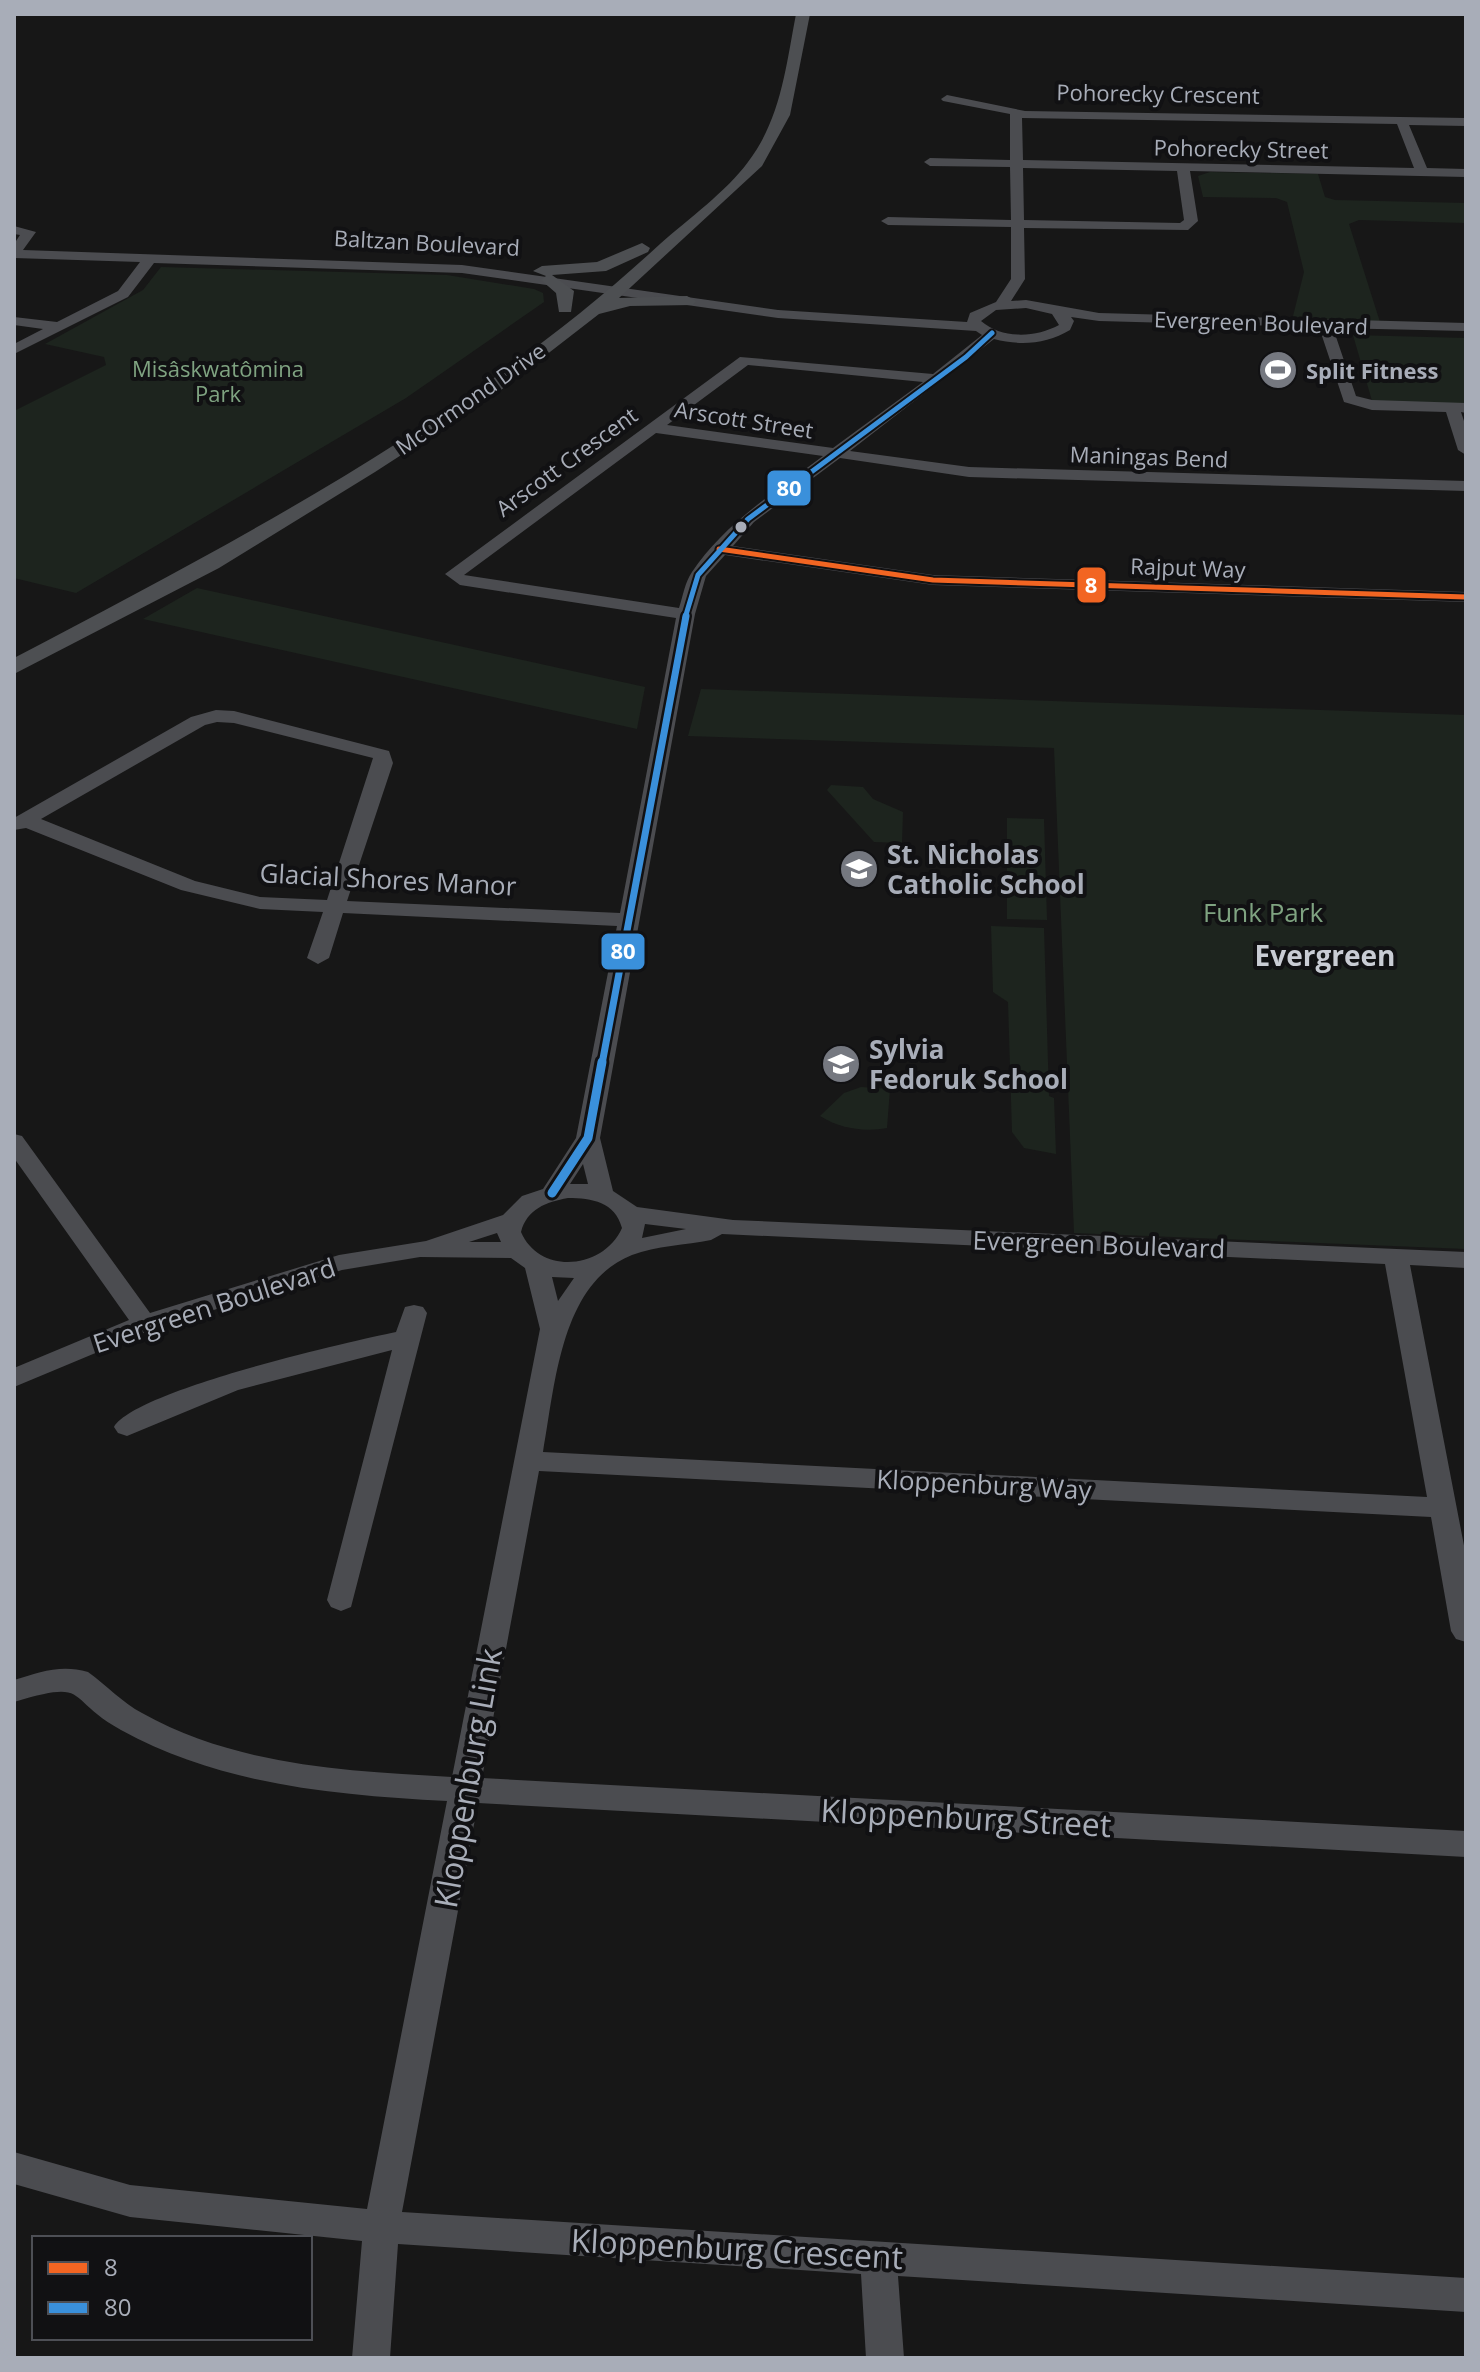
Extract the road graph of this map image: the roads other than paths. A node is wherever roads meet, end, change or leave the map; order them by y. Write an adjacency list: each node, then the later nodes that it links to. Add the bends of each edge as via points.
1 (803, 14): 21 (main road, McOrmond Drive, via 783,115 754,166)
2 (947, 99): 5 (street)
3 (1291, 104): 6 (street)
4 (1307, 105): 7 (street)
5 (1021, 113): 6 (street, Pohorecky Crescent, via 1130,108); 12 (street, Pohorecky Crescent, via 1013,117)
6 (1288, 118): 7 (street, Pohorecky Crescent)
7 (1316, 119): 8 (street, Pohorecky Crescent)
8 (1402, 121): 9 (street, Pohorecky Crescent); 14 (street)
9 (1466, 122)
10 (930, 162): 12 (street, Pohorecky Street)
11 (732, 164): 19 (main road, McOrmond Drive)
12 (1015, 164): 13 (street, Pohorecky Street); 17 (street, Pohorecky Crescent)
13 (1183, 167): 14 (street, Pohorecky Street); 17 (street, via 1191,217 1187,226)
14 (1422, 172): 15 (street, Pohorecky Street)
15 (1466, 173)
16 (888, 221): 17 (street)
17 (1017, 224): 24 (street, Pohorecky Crescent)
18 (14, 230): 20 (street, via 29,233)
19 (642, 248): 23 (main road, via 588,270); 25 (main road, McOrmond Drive)
20 (14, 253): 22 (street, Baltzan Boulevard)
21 (659, 256): 25 (main road, McOrmond Drive); 26 (main road, via 659,278)
22 (151, 257): 23 (street, Baltzan Boulevard); 32 (street, via 123,294)
23 (546, 276): 25 (street, Baltzan Boulevard); 29 (main road, via 565,291)
24 (1018, 279): 27 (street); 28 (street)
25 (611, 285): 26 (street); 29 (main road, McOrmond Drive)
26 (693, 298): 29 (main road, via 630,301); 31 (street, via 801,316)
27 (1001, 305): 28 (street, Evergreen Boulevard); 31 (street, Evergreen Boulevard)
28 (1053, 310): 34 (street, Evergreen Boulevard); 35 (street, via 1067,321)
29 (574, 312): 49 (main road, McOrmond Drive, via 342,464 184,558); 50 (main road, McOrmond Drive, via 490,389 368,468 211,563)
30 (14, 321): 32 (street)
31 (983, 324): 37 (street); 39 (street)
32 (59, 327): 38 (street)
33 (1466, 327): 34 (street, Evergreen Boulevard)
34 (1326, 328): 35 (street, Evergreen Boulevard, via 1101,326); 36 (street, Evergreen Boulevard); 41 (street, via 1349,399 1372,405)
35 (1059, 331): 37 (street, Evergreen Boulevard)
36 (1466, 336)
37 (1020, 338): 39 (street)
38 (14, 350)
39 (966, 357): 40 (street)
40 (936, 379): 42 (street, Arscott Crescent, via 745,360); 44 (street)
41 (1459, 408): 43 (street)
42 (650, 427): 44 (street, Arscott Street); 48 (street, Arscott Crescent, via 454,574 460,580)
43 (1466, 450)
44 (832, 455): 45 (street, Maningas Bend, via 995,474); 46 (street, via 748,519)
45 (1466, 486)
46 (719, 549): 47 (street, Rajput Way, via 933,580); 48 (street, via 698,575)
47 (1466, 597)
48 (686, 614): 53 (street)
49 (14, 647)
50 (14, 667)
51 (20, 823): 52 (street, Glacial Shores Manor, via 188,886 260,903); 52 (street, via 198,721 216,716 368,749 382,755 383,763)
52 (333, 909): 53 (street, Glacial Shores Manor); 54 (street)
53 (630, 920): 55 (street)
54 (318, 958)
55 (588, 1138): 57 (street); 58 (street)
56 (15, 1143): 68 (street)
57 (552, 1193): 58 (street); 60 (street, via 528,1203)
58 (602, 1194): 59 (street)
59 (630, 1214): 61 (street, Evergreen Boulevard); 63 (street, via 634,1233)
60 (511, 1221): 62 (street, Evergreen Boulevard); 65 (street, via 509,1237)
61 (733, 1228): 63 (street, Evergreen Boulevard); 64 (street, Evergreen Boulevard)
62 (420, 1249): 65 (street, Evergreen Boulevard); 68 (street, Evergreen Boulevard, via 339,1263)
63 (625, 1249): 67 (street)
64 (1396, 1256): 66 (street, Evergreen Boulevard); 73 (street)
65 (526, 1257): 67 (street, via 564,1269); 69 (street, Kloppenburg Link)
66 (1466, 1260)
67 (594, 1266): 69 (street, Kloppenburg Link)
68 (144, 1323): 70 (street, Evergreen Boulevard)
69 (553, 1329): 72 (street, Kloppenburg Link)
70 (14, 1378)
71 (127, 1427): 74 (street, via 170,1404 267,1368 410,1326)
72 (526, 1461): 73 (street, Kloppenburg Way); 77 (street, Kloppenburg Link)
73 (1442, 1508): 75 (street)
74 (341, 1600)
75 (1466, 1631)
76 (14, 1691): 77 (street, Kloppenburg Street, via 57,1678 78,1680 130,1721 223,1761 341,1783)
77 (466, 1790): 78 (street, Kloppenburg Street); 80 (street, Kloppenburg Link)
78 (1466, 1844)
79 (14, 2168): 80 (street, Kloppenburg Crescent, via 130,2201)
80 (381, 2227): 81 (street, Kloppenburg Crescent); 83 (street, Kloppenburg Link)
81 (878, 2256): 82 (street, Kloppenburg Crescent); 84 (street)
82 (1466, 2295)
83 (371, 2358)
84 (885, 2358)

